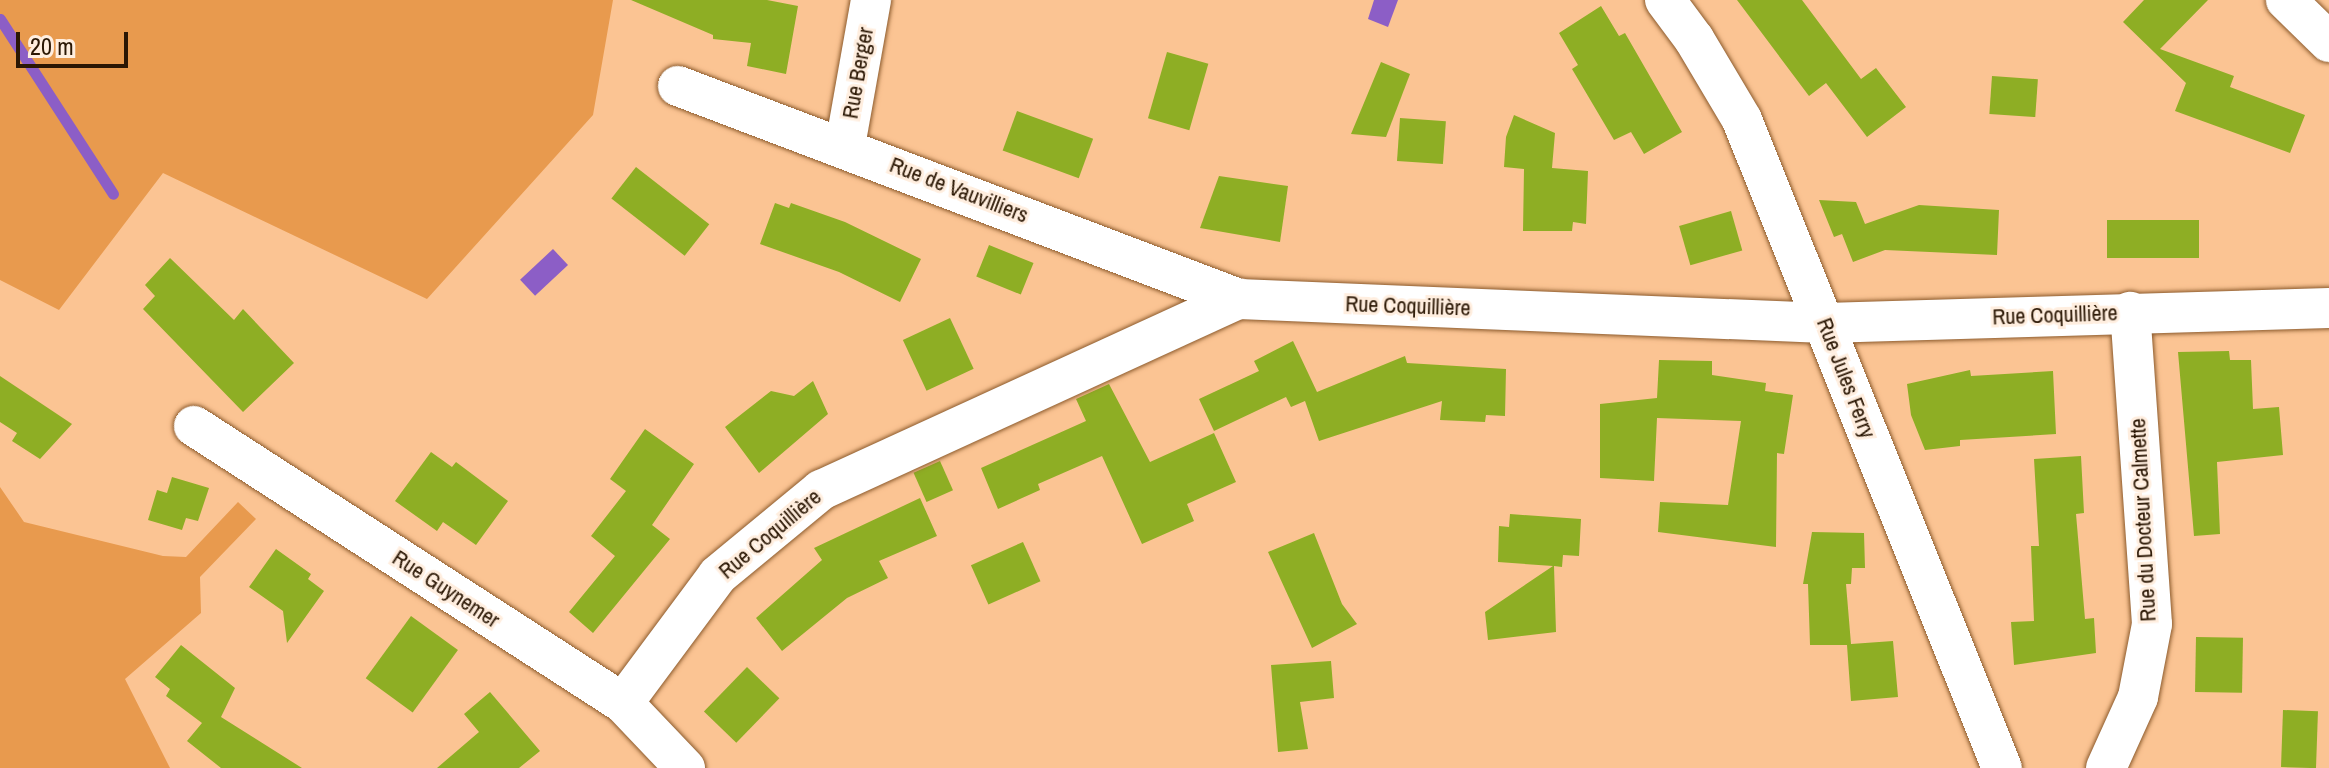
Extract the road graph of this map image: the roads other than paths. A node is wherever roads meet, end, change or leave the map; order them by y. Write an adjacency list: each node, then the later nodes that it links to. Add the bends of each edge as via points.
1 (871, 0): 6 (street, Rue Berger)
2 (1665, 0): 10 (street, Rue Jules Ferry, via 1742,120)
3 (2286, 0): 4 (street)
4 (2329, 42)
5 (678, 86): 6 (street, Rue de Vauvilliers)
6 (845, 146): 7 (street, Rue de Vauvilliers)
7 (1239, 299): 10 (street, Rue Coquillière); 12 (street, Rue Coquillière, via 821,490 718,575)
8 (2329, 308): 9 (street, Rue Coquillière)
9 (2130, 312): 10 (street, Rue Coquillière); 15 (street, Rue du Docteur Calmette, via 2152,624 2138,697)
10 (1825, 323): 14 (street, Rue Jules Ferry)
11 (194, 426): 12 (street, Rue Guynemer)
12 (623, 703): 13 (street, Rue Guynemer)
13 (685, 768)
14 (2002, 768)
15 (2106, 768)

